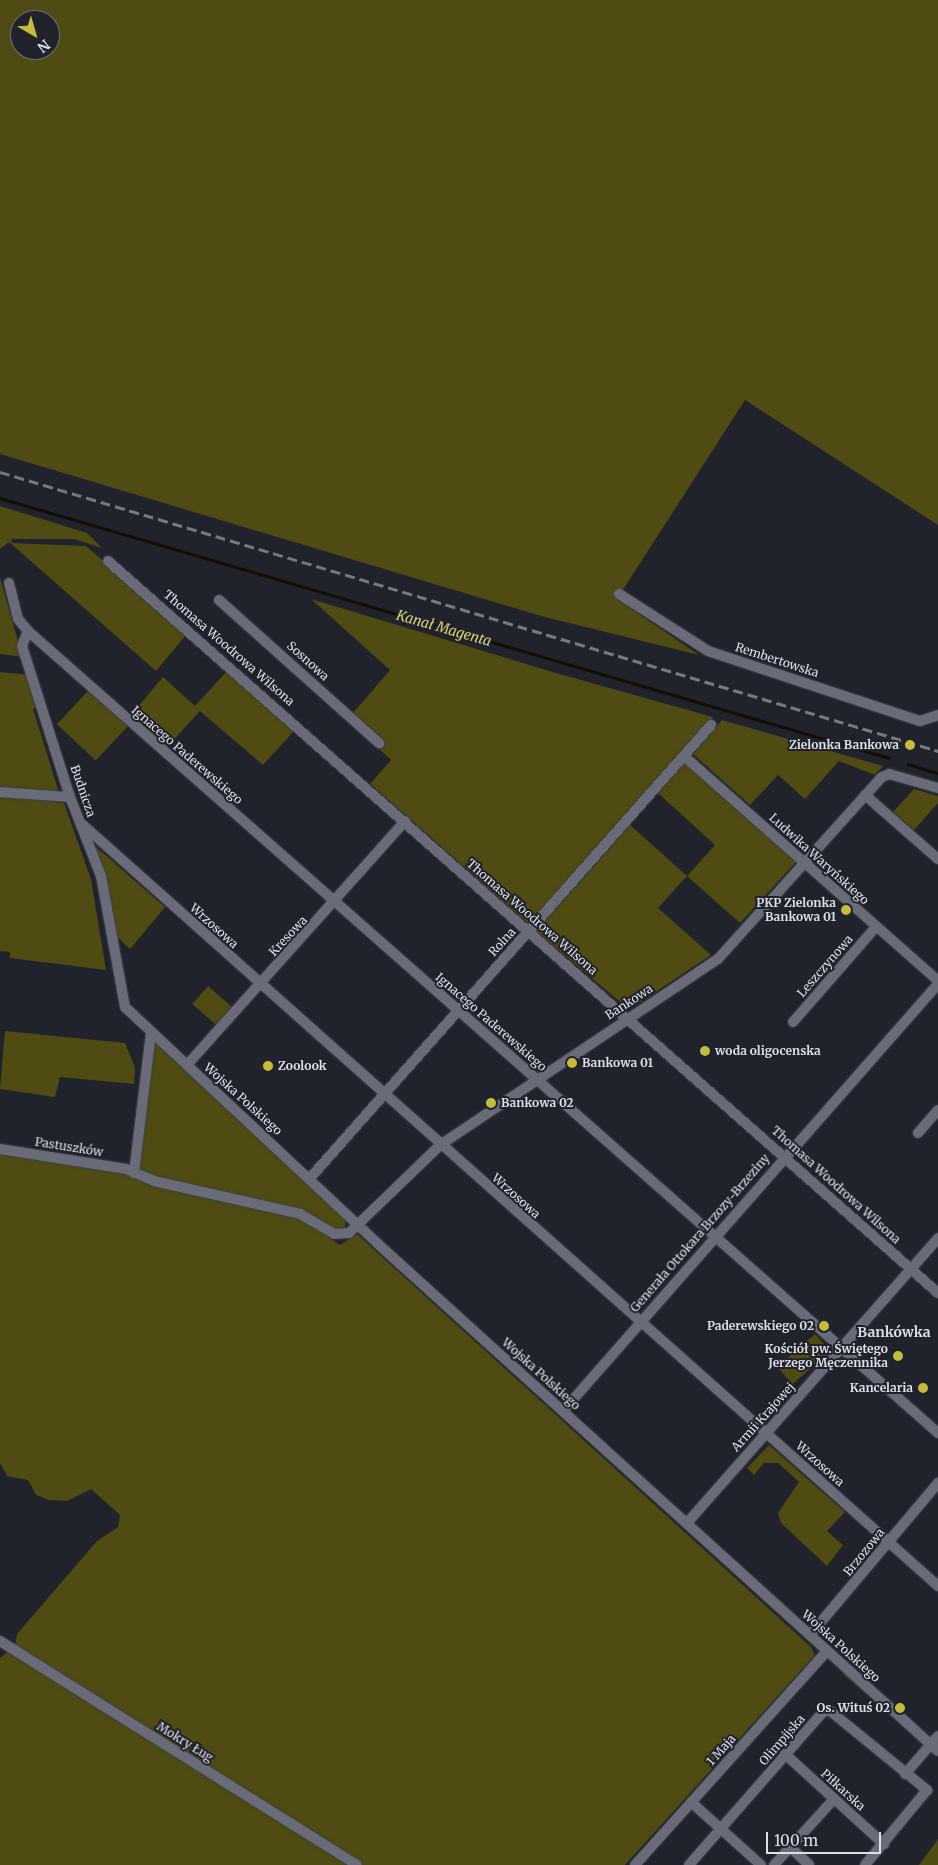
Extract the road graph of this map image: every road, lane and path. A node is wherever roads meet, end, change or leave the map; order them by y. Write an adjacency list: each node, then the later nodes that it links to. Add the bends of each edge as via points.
1 (108, 561): 14 (street, Thomasa Woodrowa Wilsona)
2 (9, 583): 5 (street, via 18,620)
3 (619, 594): 6 (street, Rembertowska, via 708,650 920,720)
4 (219, 600): 8 (street, Sosnowa)
5 (28, 631): 13 (street, Budnicza, via 22,646); 18 (street, Ignacego Paderewskiego)
6 (937, 715)
7 (711, 725): 9 (street, Rolna)
8 (379, 743)
9 (684, 756): 17 (street, Ludwika Waryńskiego); 20 (street, Rolna)
10 (938, 788): 12 (street, Bankowa, via 889,774)
11 (0, 792): 13 (street)
12 (865, 795): 16 (street); 17 (street, Bankowa)
13 (70, 798): 15 (street, Budnicza)
14 (405, 821): 18 (street, Kresowa); 20 (street, Thomasa Woodrowa Wilsona)
15 (80, 823): 22 (street, Wrzosowa); 24 (street, Budnicza, via 102,876 122,994)
16 (938, 859)
17 (804, 864): 19 (street, Ludwika Waryńskiego); 25 (street, Bankowa, via 718,959)
18 (335, 902): 22 (street, Kresowa); 23 (street, Ignacego Paderewskiego)
19 (876, 927): 21 (street, Ludwika Waryńskiego); 26 (street, Leszczynowa)
20 (529, 931): 23 (street, Rolna); 25 (street, Thomasa Woodrowa Wilsona)
21 (938, 983): 35 (street, Generała Ottokara Brzozy-Brzeziny)
22 (260, 984): 28 (street, Kresowa); 30 (street, Wrzosowa)
23 (457, 1009): 29 (street, Ignacego Paderewskiego); 30 (street, Rolna)
24 (130, 1012): 27 (street, Wojska Polskiego)
25 (628, 1018): 29 (street, Bankowa); 35 (street, Thomasa Woodrowa Wilsona)
26 (793, 1022)
27 (151, 1032): 28 (street, Wojska Polskiego); 36 (street)
28 (187, 1065): 37 (street, Wojska Polskiego)
29 (536, 1078): 33 (street, Bankowa); 39 (street, Ignacego Paderewskiego)
30 (384, 1093): 33 (street, Wrzosowa); 37 (street, Rolna)
31 (938, 1110): 32 (street)
32 (918, 1133)
33 (440, 1145): 38 (street, Bankowa); 43 (street, Wrzosowa)
34 (0, 1149): 36 (street, Pastuszków)
35 (784, 1156): 39 (street, Generała Ottokara Brzozy-Brzeziny); 41 (street, Thomasa Woodrowa Wilsona)
36 (134, 1173): 38 (street, Pastuszków, via 300,1214 338,1235 348,1234)
37 (312, 1177): 38 (street, Wojska Polskiego)
38 (358, 1224): 45 (street, Wojska Polskiego)
39 (714, 1235): 43 (street, Generała Ottokara Brzozy-Brzeziny); 44 (street, Ignacego Paderewskiego)
40 (938, 1238): 41 (street, Armii Krajowej)
41 (911, 1269): 42 (street, Thomasa Woodrowa Wilsona); 44 (street, Armii Krajowej)
42 (938, 1293)
43 (640, 1322): 45 (street, Generała Ottokara Brzozy-Brzeziny); 46 (street, Wrzosowa)
44 (842, 1348): 46 (street, Armii Krajowej); 47 (street, Ignacego Paderewskiego)
45 (563, 1411): 49 (street, Wojska Polskiego)
46 (766, 1433): 49 (street, Armii Krajowej); 50 (street, Wrzosowa)
47 (938, 1433)
48 (938, 1483): 50 (street, Brzozowa)
49 (687, 1523): 52 (street, Wojska Polskiego)
50 (888, 1541): 51 (street, Wrzosowa); 52 (street, Brzozowa)
51 (938, 1586)
52 (810, 1636): 54 (street, Wojska Polskiego)
53 (0, 1641): 65 (street, Mokry Ług)
54 (827, 1651): 56 (street, Wojska Polskiego); 60 (street, 1 Maja)
55 (938, 1736): 56 (street)
56 (934, 1748): 58 (street)
57 (785, 1754): 58 (street, Olimpijska, via 822,1712 833,1711); 59 (street, Piłkarska); 61 (street, Olimpijska)
58 (905, 1774): 62 (street, Olimpijska, via 928,1793)
59 (834, 1799): 62 (street, Piłkarska); 63 (street)
60 (691, 1802): 61 (street); 66 (street, 1 Maja)
61 (722, 1830): 67 (street, Olimpijska); 68 (street)
62 (884, 1844): 70 (street)
63 (790, 1848): 64 (street); 69 (street)
64 (807, 1863)
65 (357, 1865)
66 (635, 1865)
67 (690, 1865)
68 (761, 1865)
69 (774, 1865)
70 (865, 1865)

